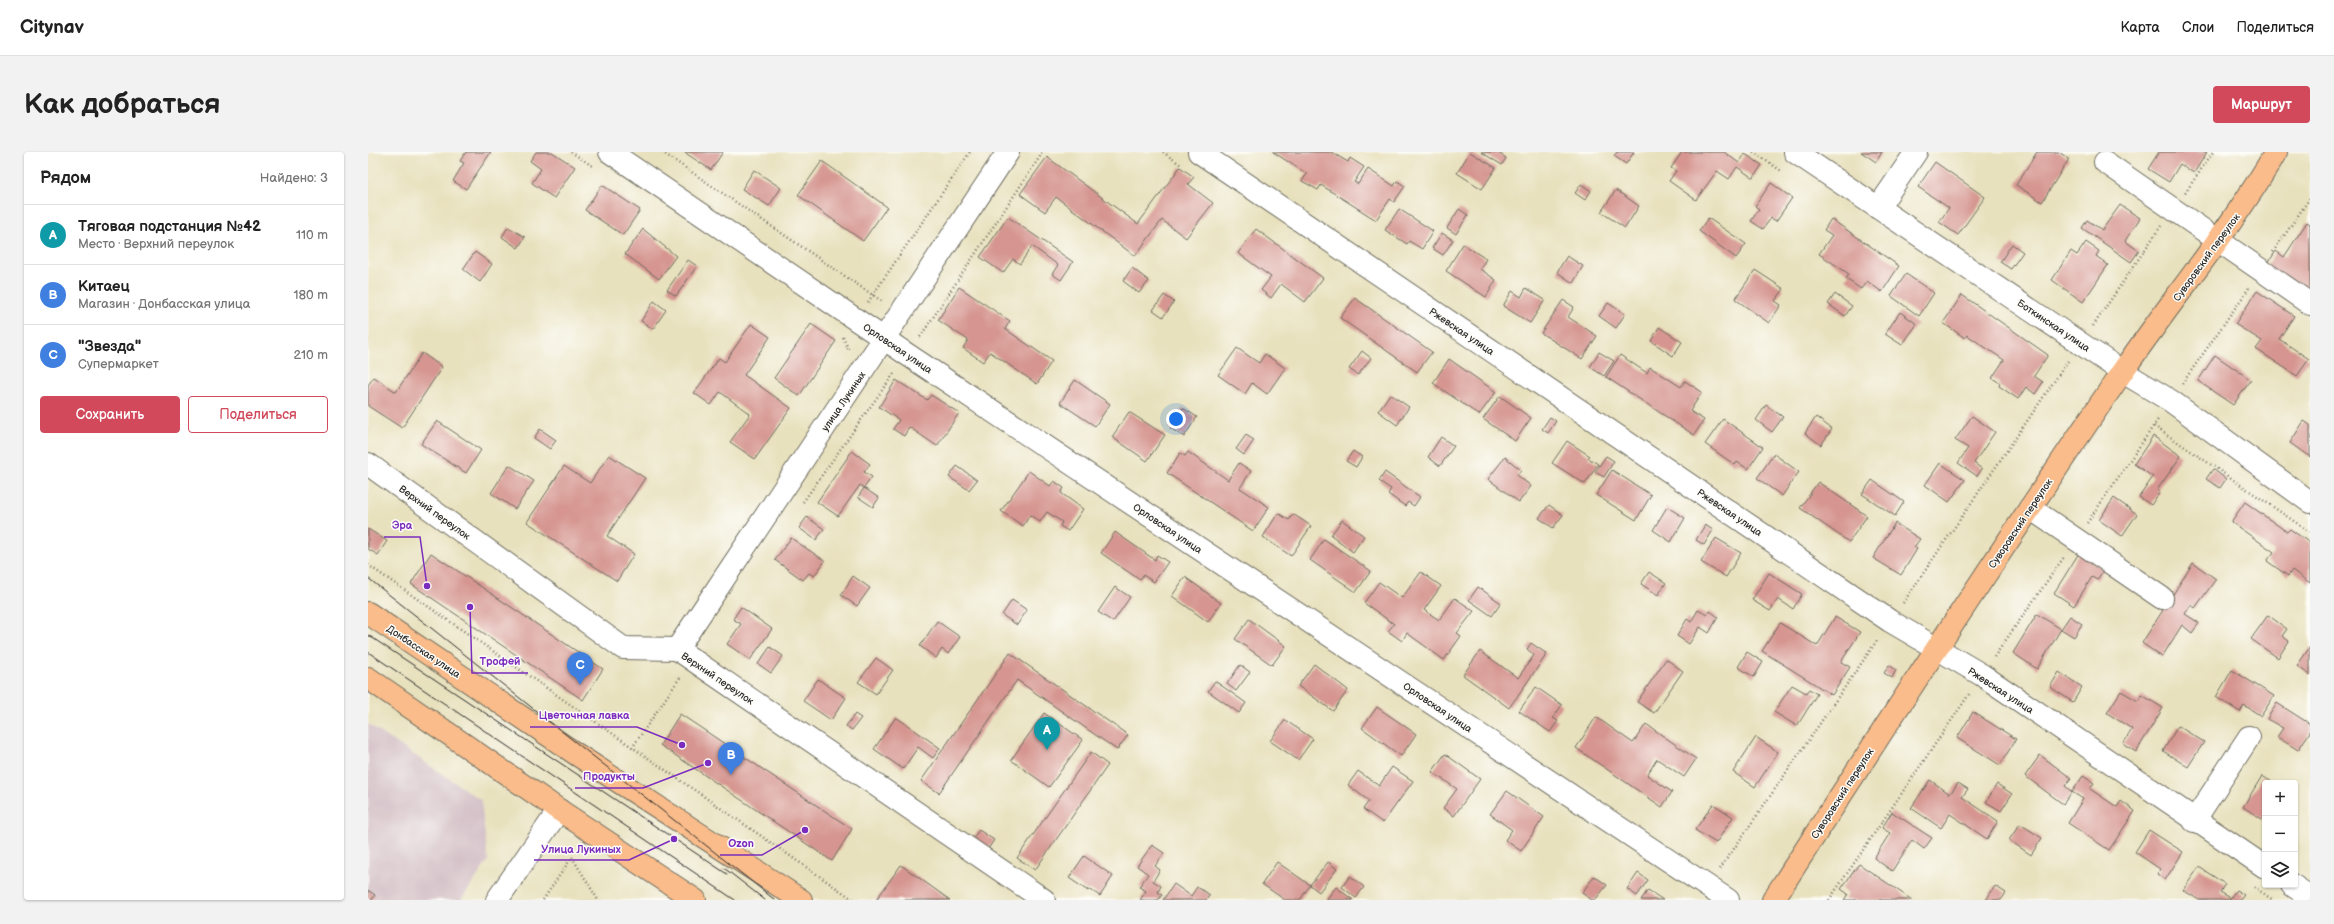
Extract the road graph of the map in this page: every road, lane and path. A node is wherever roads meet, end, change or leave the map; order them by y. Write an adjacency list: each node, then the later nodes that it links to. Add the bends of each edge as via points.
1 (610, 152): 18 (street, Орловская улица)
2 (662, 152): 15 (path)
3 (970, 152): 15 (path)
4 (1008, 152): 17 (street, улица Лукиных)
5 (1043, 152): 21 (path)
6 (1198, 152): 33 (street, Ржевская улица)
7 (1795, 152): 12 (street, Боткинская улица)
8 (1916, 152): 12 (street)
9 (2213, 152): 13 (path)
10 (2276, 152): 14 (main road, Суворовский переулок, via 2250,196)
11 (2105, 162): 13 (street)
12 (1878, 208): 20 (street, Боткинская улица)
13 (2174, 209): 14 (street); 20 (path)
14 (2218, 240): 16 (street); 22 (main road, Суворовский переулок)
15 (874, 294): 17 (path); 18 (path)
16 (2310, 304)
17 (901, 315): 19 (street, улица Лукиных)
18 (855, 319): 19 (street, Орловская улица); 23 (path, via 843,337)
19 (884, 338): 21 (street, Орловская улица); 23 (street, улица Лукиных)
20 (2081, 344): 22 (street, Боткинская улица); 33 (path)
21 (908, 355): 27 (path); 42 (street, Орловская улица)
22 (2122, 372): 26 (street, Боткинская улица, via 2171,401); 28 (main road, Суворовский переулок)
23 (860, 376): 35 (street, улица Лукиных)
24 (2154, 426): 29 (path)
25 (368, 464): 35 (street, Верхний переулок, via 623,648)
26 (2310, 502)
27 (801, 505)
28 (2030, 508): 31 (street); 34 (main road, Суворовский переулок)
29 (2310, 532)
30 (368, 566): 38 (path)
31 (2162, 598)
32 (368, 613): 49 (main road, Донбасская улица, via 576,754)
33 (1890, 621): 34 (street, Ржевская улица); 42 (path)
34 (1935, 649): 40 (street, Ржевская улица, via 1982,675); 53 (main road, Суворовский переулок)
35 (684, 654): 38 (path); 51 (street, Верхний переулок)
36 (368, 678): 39 (main road)
37 (2249, 737): 40 (street)
38 (632, 748): 50 (path)
39 (559, 810): 45 (street); 48 (main road)
40 (2194, 821): 41 (street, Ржевская улица)
41 (2262, 865)
42 (1708, 887): 52 (street, Орловская улица)
43 (2296, 888): 44 (street)
44 (2310, 897)
45 (497, 900)
46 (543, 900): 47 (path, via 572,857)
47 (598, 900)
48 (695, 900)
49 (801, 900)
50 (854, 900)
51 (1044, 900)
52 (1728, 900)
53 (1773, 900)

